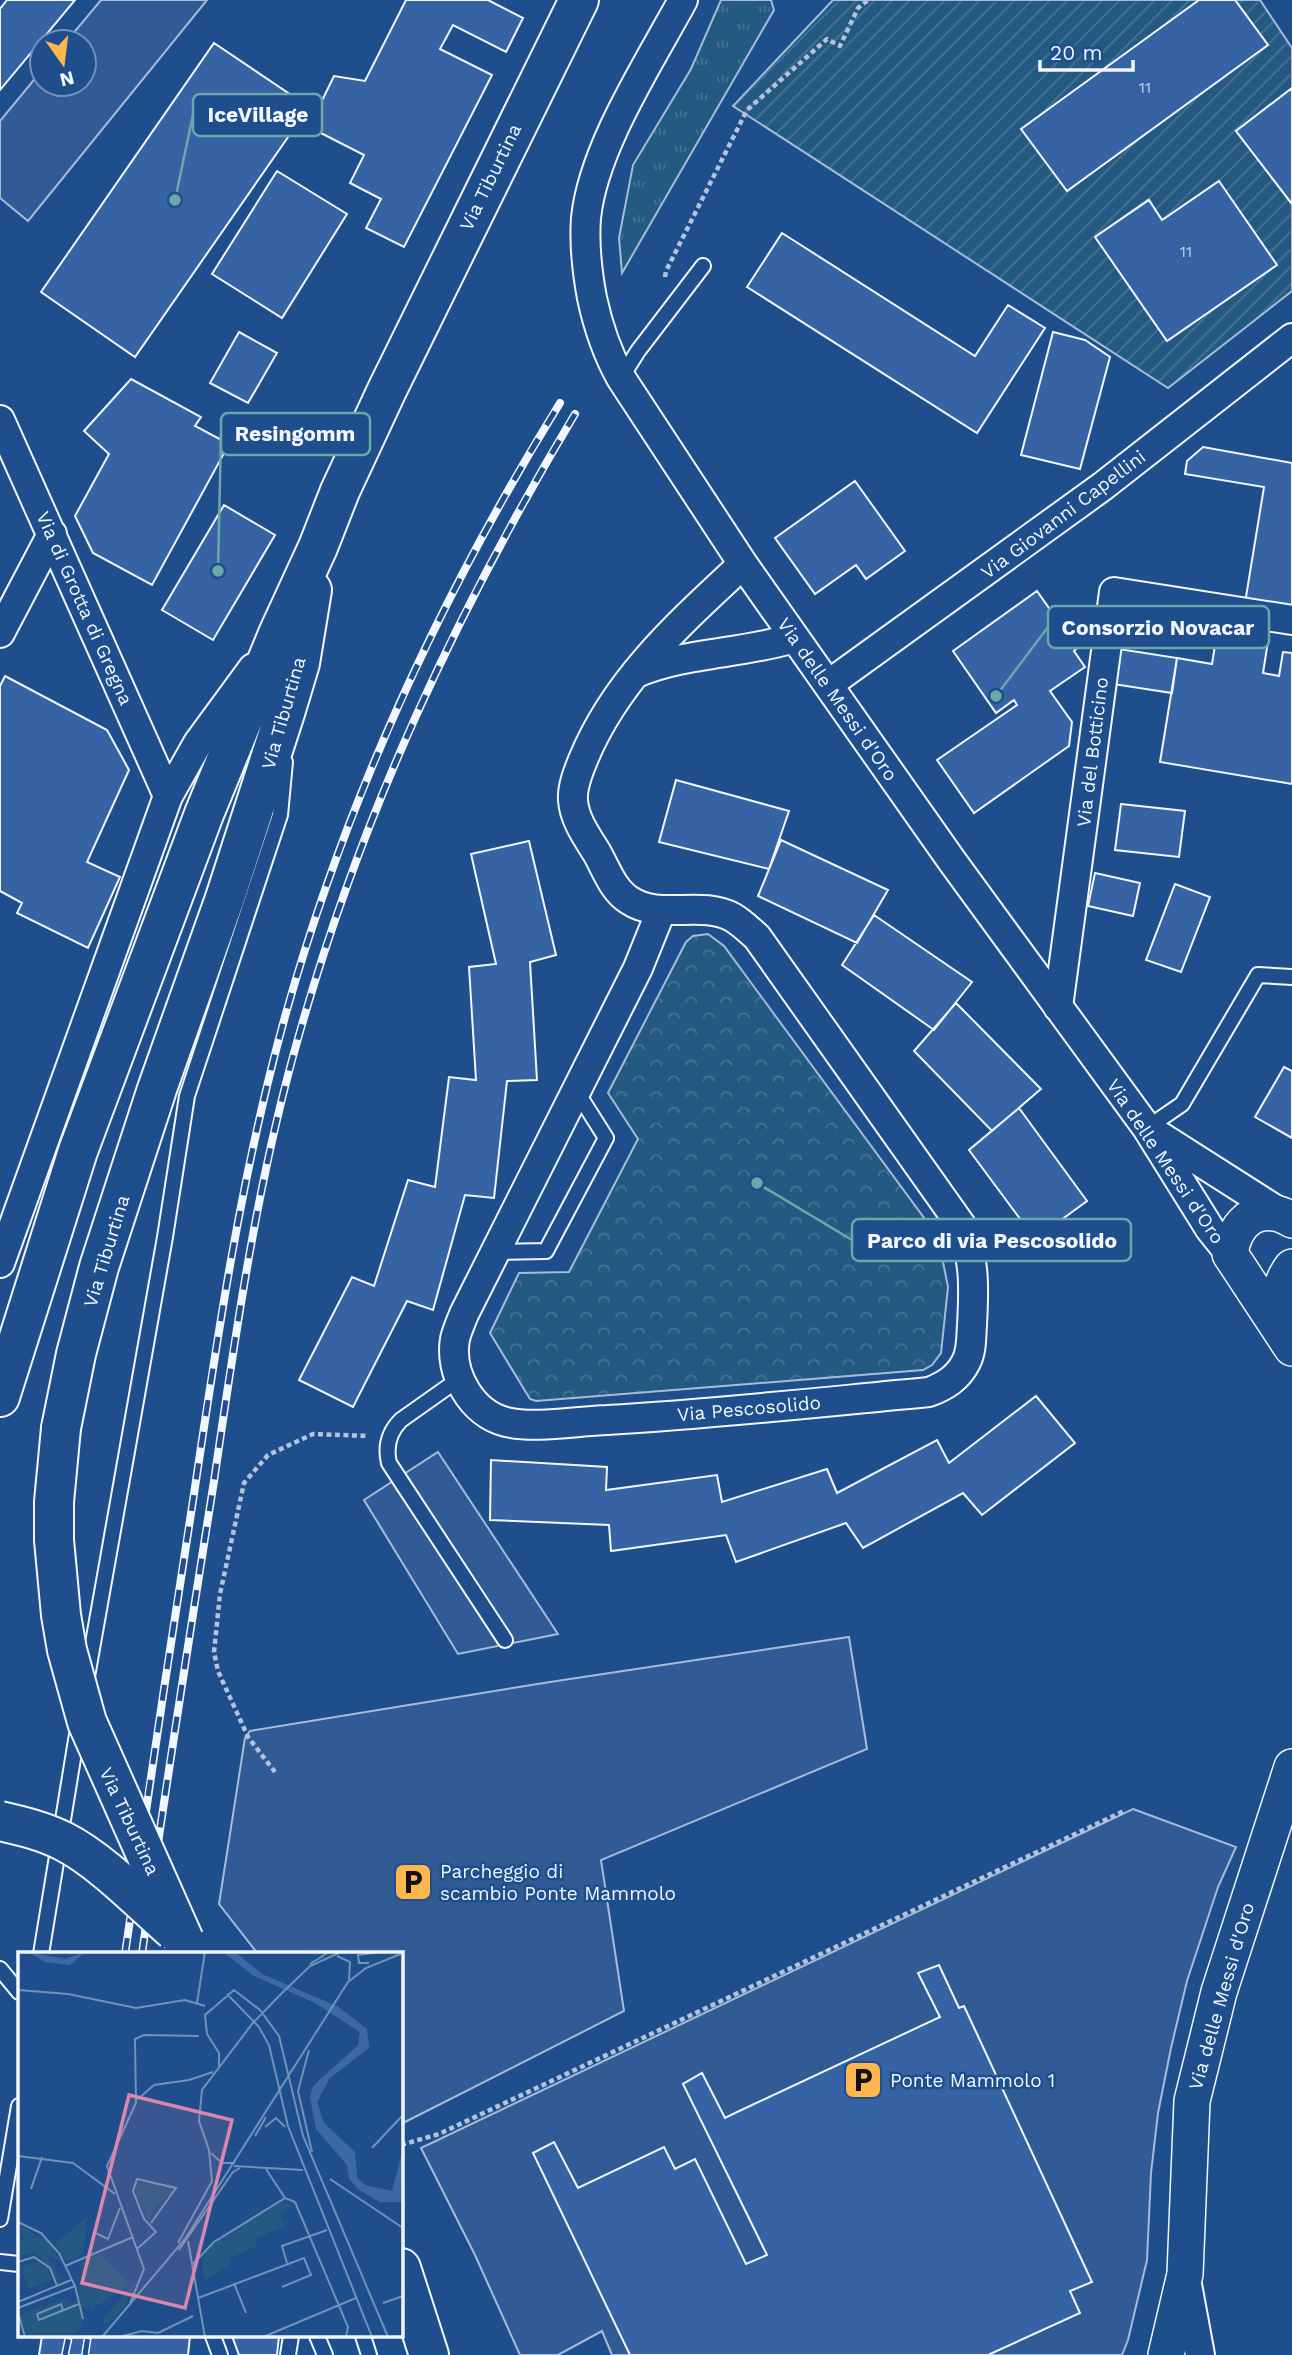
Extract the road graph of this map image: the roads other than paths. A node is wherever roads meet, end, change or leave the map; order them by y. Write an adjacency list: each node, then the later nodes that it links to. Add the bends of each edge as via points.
1 (579, 0): 8 (main road, Via Tiburtina, via 387,390)
2 (683, 0): 5 (street, Via delle Messi d'Oro, via 612,133 595,175 586,216 586,263 593,302 606,348)
3 (703, 266): 5 (lane)
4 (1292, 338): 15 (street, Via Giovanni Capellini, via 1103,485)
5 (621, 378): 9 (street, Via delle Messi d'Oro)
6 (0, 420): 7 (street, Via di Grotta di Gregna)
7 (52, 534): 11 (street); 17 (street, Via di Grotta di Gregna)
8 (318, 547): 12 (main road, Via Tiburtina); 16 (main road, Via Tiburtina, via 300,663)
9 (743, 564): 13 (street, Via delle Messi d'Oro); 14 (street, Via Pescosolido, via 671,631)
10 (1292, 620): 20 (street, Via del Botticino, via 1114,592)
11 (0, 633)
12 (278, 634): 17 (street, Via Tiburtina, via 198,743); 30 (main road, Via Tiburtina, via 204,814 78,1152)
13 (794, 638): 14 (street, via 749,650 680,658); 15 (street, Via delle Messi d'Oro)
14 (636, 673): 18 (street, Via Pescosolido, via 588,748 573,803 621,894 640,906)
15 (829, 684): 20 (street, Via delle Messi d'Oro)
16 (285, 713): 34 (main road, Via Tiburtina, bridge, via 99,1267 61,1428 54,1502 61,1615 87,1722); 35 (lane, via 280,815 187,1096)
17 (168, 796): 26 (street, Via Tiburtina)
18 (662, 911): 21 (street, Via Pescosolido); 29 (street, Via Pescosolido, via 718,912 757,937 961,1225 974,1272 967,1362 945,1386 929,1392 524,1424 504,1422 479,1407)
19 (1292, 977): 22 (lane, via 1258,975 1182,1104)
20 (1058, 1007): 22 (street, Via delle Messi d'Oro)
21 (577, 1092): 24 (street, Via Pescosolido); 24 (lane, via 606,1138 546,1251)
22 (1147, 1128): 23 (street); 25 (street, Via delle Messi d'Oro)
23 (1285, 1216): 25 (street, via 1258,1214 1243,1222)
24 (496, 1252): 29 (street, Via Pescosolido, via 457,1332 454,1351)
25 (1230, 1254): 28 (street, Via delle Messi d'Oro)
26 (0, 1263)
27 (1292, 1267): 28 (street, via 1279,1292)
28 (1290, 1345)
29 (459, 1379): 31 (lane, via 393,1427 386,1450 389,1463)
30 (1, 1400)
31 (505, 1640)
32 (1292, 1767): 43 (street, Via delle Messi d'Oro, via 1219,1992 1192,2101)
33 (0, 1821): 34 (main road, bridge, via 66,1843)
34 (190, 1947)
35 (41, 1952)
36 (0, 1969): 37 (lane)
37 (18, 1991)
38 (18, 2113): 39 (lane)
39 (0, 2219)
40 (0, 2262): 41 (lane)
41 (18, 2264)
42 (402, 2271): 47 (main road)
43 (1185, 2274): 51 (street, Via delle Messi d'Oro); 52 (street)
44 (318, 2338): 49 (lane)
45 (364, 2338): 50 (lane)
46 (213, 2344): 48 (lane)
47 (424, 2345)
48 (220, 2355)
49 (325, 2355)
50 (369, 2355)
51 (1166, 2355)
52 (1200, 2355)

